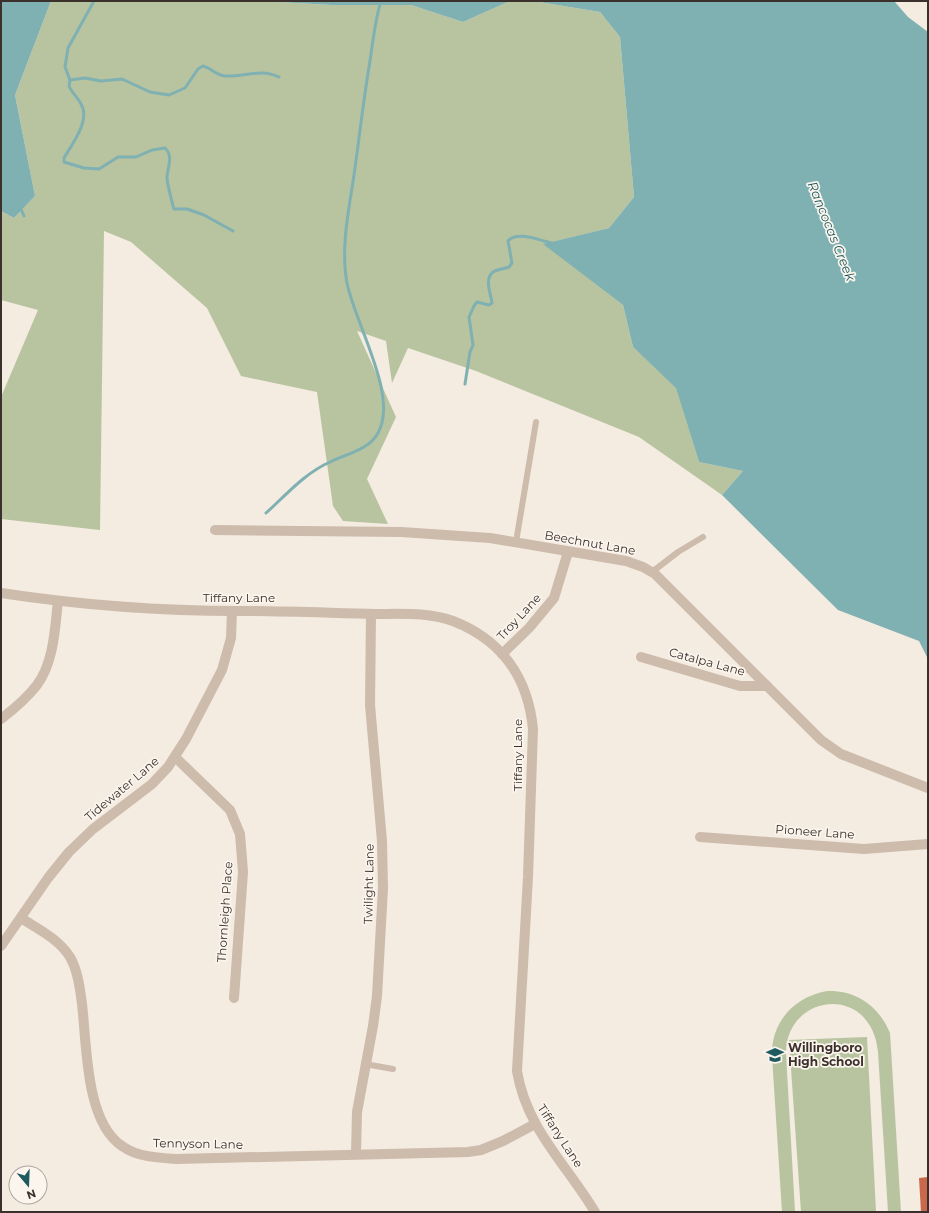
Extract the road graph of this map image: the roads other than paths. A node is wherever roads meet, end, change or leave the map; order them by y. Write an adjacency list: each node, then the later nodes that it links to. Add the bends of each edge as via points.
1 (536, 422): 4 (lane)
2 (215, 530): 4 (street, Beechnut Lane, via 408,532)
3 (703, 537): 6 (lane)
4 (516, 542): 5 (street, Beechnut Lane)
5 (568, 552): 6 (street, Beechnut Lane, via 626,561 643,566); 11 (street, Troy Lane, via 554,598)
6 (652, 572): 13 (street, Beechnut Lane)
7 (1, 593): 8 (street, Tiffany Lane)
8 (58, 601): 9 (street, Tiffany Lane, via 175,611); 14 (street, via 52,647 44,672 29,695)
9 (232, 611): 10 (street, Tiffany Lane); 15 (street, Tidewater Lane, via 231,638 222,670)
10 (371, 614): 11 (street, Tiffany Lane, via 435,616 453,621 486,638); 22 (street, Twilight Lane, via 370,705 382,830 383,872 377,996)
11 (502, 654): 24 (street, Tiffany Lane, via 520,679 527,694 533,729 517,1072 522,1094)
12 (641, 657): 13 (street, Catalpa Lane, via 740,686)
13 (767, 686): 16 (street, Beechnut Lane, via 821,740 841,754)
14 (1, 720)
15 (175, 756): 19 (street, Tidewater Lane, via 161,776 93,829 69,852); 21 (street, Thornleigh Place, via 230,810 240,834 242,878)
16 (928, 788)
17 (700, 837): 18 (street, Pioneer Lane, via 864,849)
18 (928, 844)
19 (21, 918): 20 (street, Tidewater Lane); 25 (street, Tennyson Lane, via 56,941 71,959 79,985 94,1104 104,1129 123,1147 148,1157 177,1159)
20 (1, 946)
21 (234, 998)
22 (365, 1064): 23 (lane); 25 (street, Twilight Lane, via 357,1112)
23 (394, 1069)
24 (535, 1124): 25 (street, Tennyson Lane, via 481,1150 453,1153); 26 (street, Tiffany Lane)
25 (356, 1154)
26 (596, 1212)

